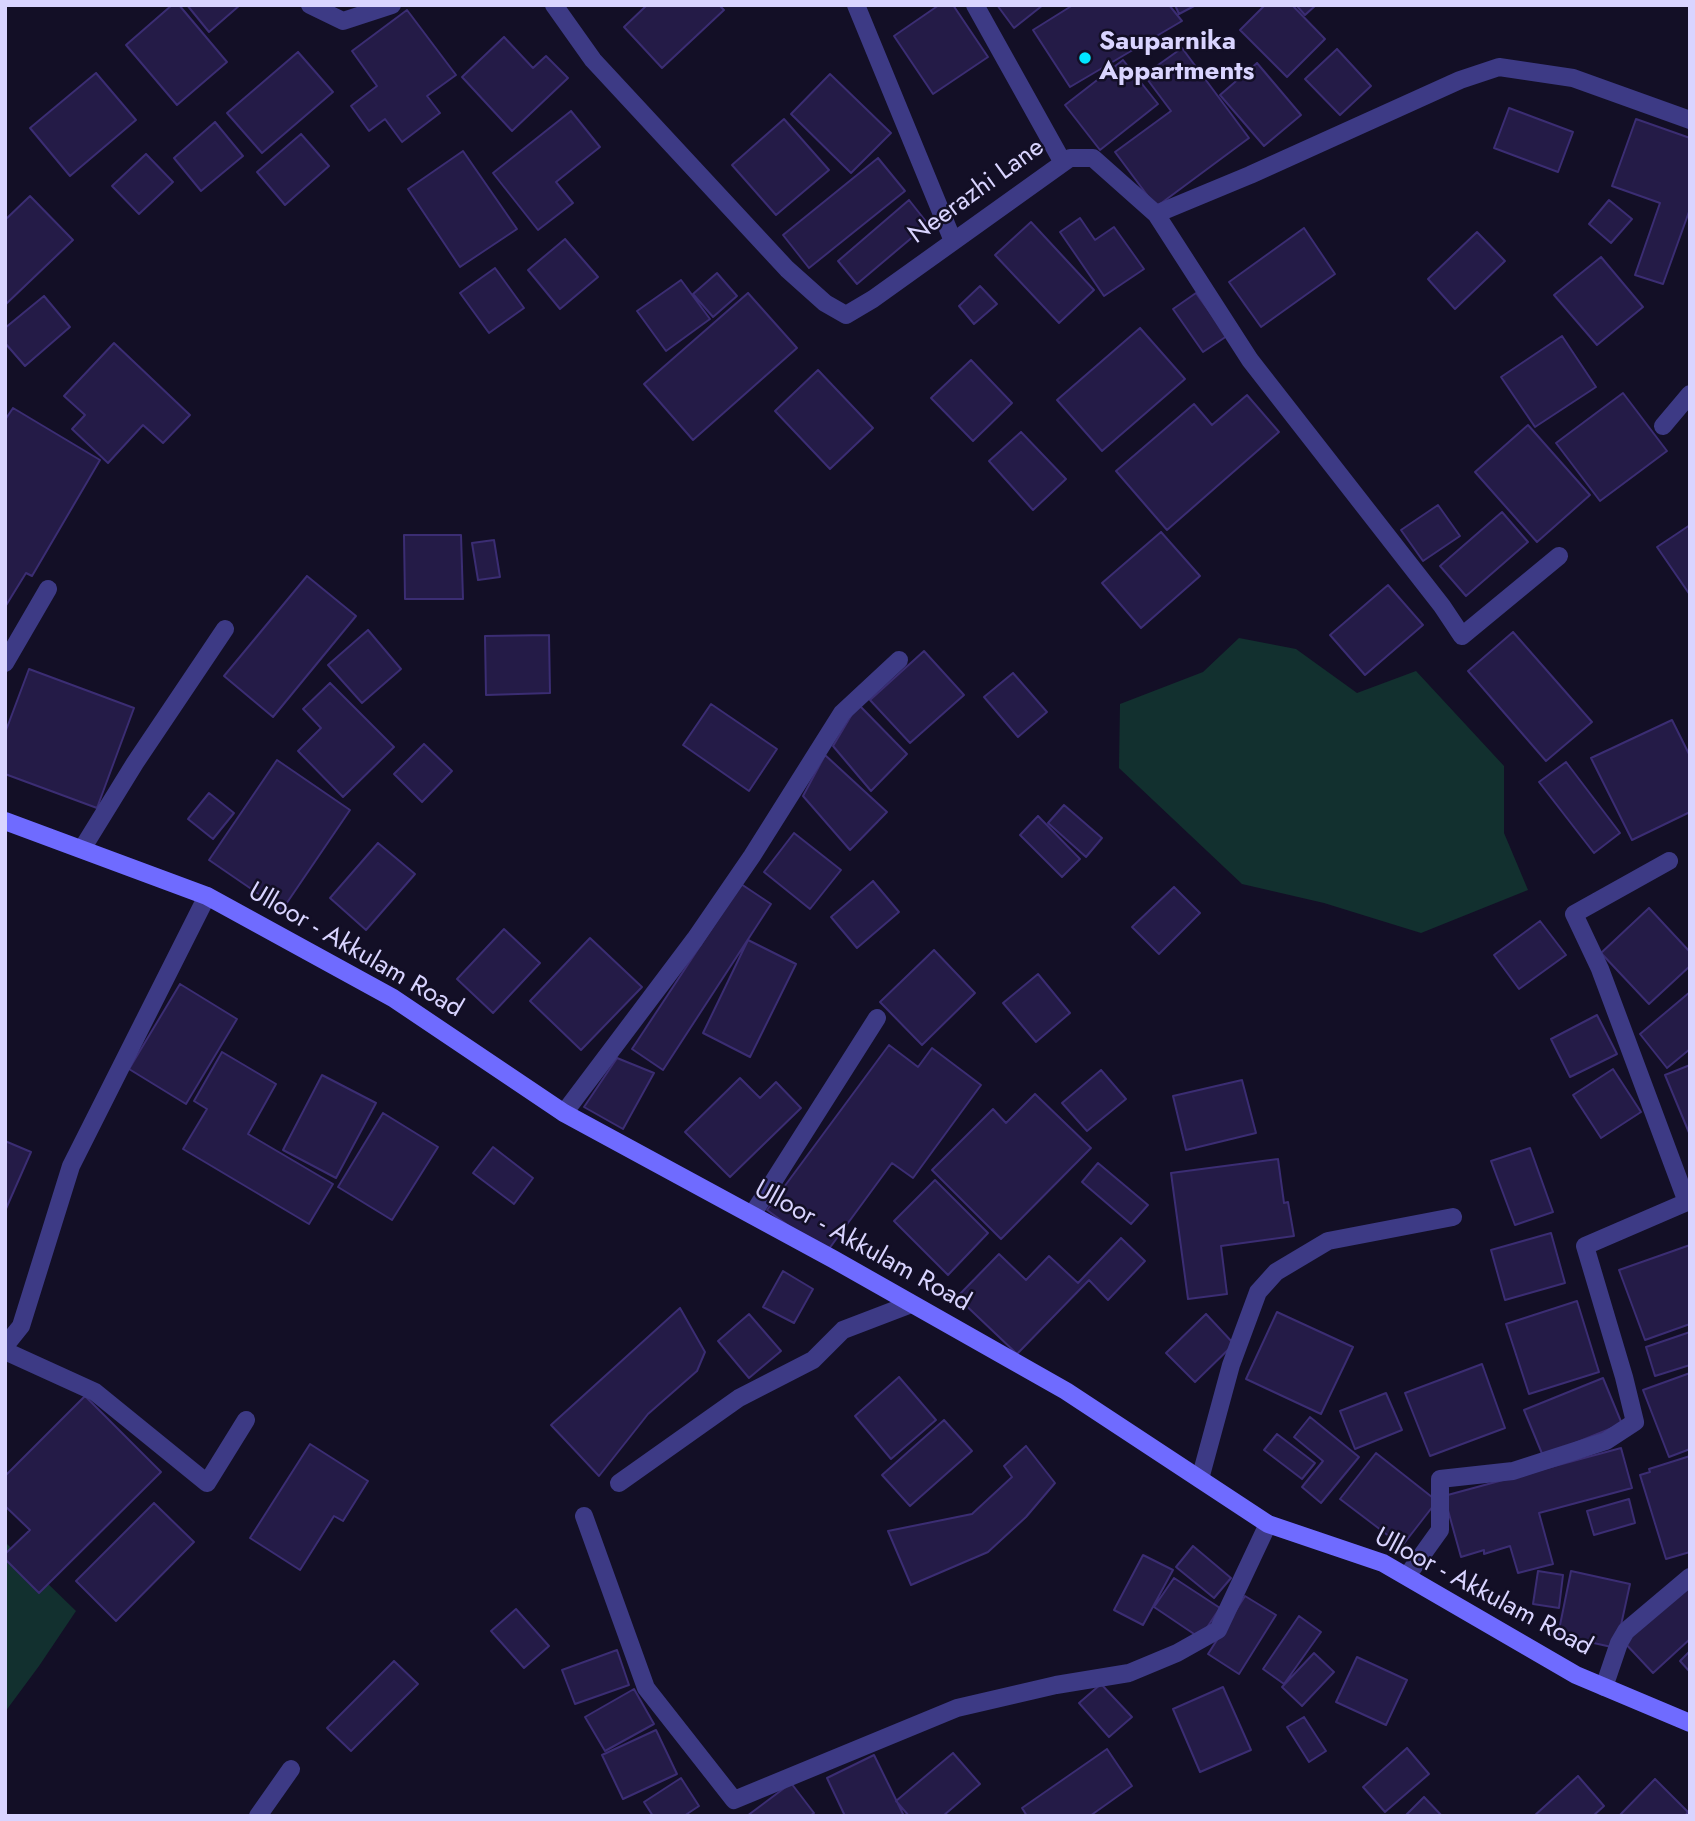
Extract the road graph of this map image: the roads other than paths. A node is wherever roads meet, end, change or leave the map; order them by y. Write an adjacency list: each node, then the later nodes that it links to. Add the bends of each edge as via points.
1 (310, 5): 2 (street, via 343,21)
2 (392, 5)
3 (554, 5): 9 (street, Neerazhi Lane, via 593,60 630,101 787,269 825,303 846,315)
4 (856, 5): 9 (street)
5 (975, 5): 7 (street)
6 (1690, 120): 8 (street, via 1573,78 1499,67)
7 (1062, 162): 8 (street, Neerazhi Lane, via 1078,156 1093,158); 9 (street, Neerazhi Lane)
8 (1156, 214): 12 (street, Neerazhi Lane, via 1250,360 1462,636)
9 (953, 241)
10 (1690, 394): 11 (street)
11 (1663, 426)
12 (1559, 555)
13 (48, 589): 16 (street)
14 (225, 629): 18 (street)
15 (899, 660): 22 (street, via 842,713 695,939)
16 (5, 663)
17 (5, 821): 18 (main road, Ulloor - Akkulam Road)
18 (82, 849): 20 (main road, Ulloor - Akkulam Road)
19 (1669, 861): 32 (street, via 1574,915 1600,969 1687,1202 1585,1247 1635,1422 1606,1441 1513,1471 1440,1479 1440,1530)
20 (207, 896): 22 (main road, Ulloor - Akkulam Road, via 393,998); 26 (street, via 71,1166 21,1326)
21 (877, 1017): 23 (street)
22 (564, 1113): 23 (main road, Ulloor - Akkulam Road)
23 (752, 1215): 25 (main road, Ulloor - Akkulam Road)
24 (1453, 1217): 28 (street, via 1328,1241 1276,1272 1258,1292 1231,1365)
25 (911, 1304): 28 (main road, Ulloor - Akkulam Road, via 1066,1391); 29 (street, via 843,1330 813,1360 739,1398)
26 (5, 1349): 27 (street, via 95,1392 207,1483)
27 (247, 1420)
28 (1200, 1479): 31 (main road, Ulloor - Akkulam Road)
29 (619, 1483)
30 (584, 1516): 31 (street, via 646,1688 734,1800 957,1708 1129,1673 1177,1653 1218,1630)
31 (1268, 1524): 32 (main road, Ulloor - Akkulam Road, via 1383,1563)
32 (1407, 1576): 34 (main road, Ulloor - Akkulam Road)
33 (1690, 1577): 34 (street, via 1626,1631)
34 (1604, 1687): 35 (main road, Ulloor - Akkulam Road)
35 (1690, 1723)
36 (291, 1769): 37 (street)
37 (258, 1816)

